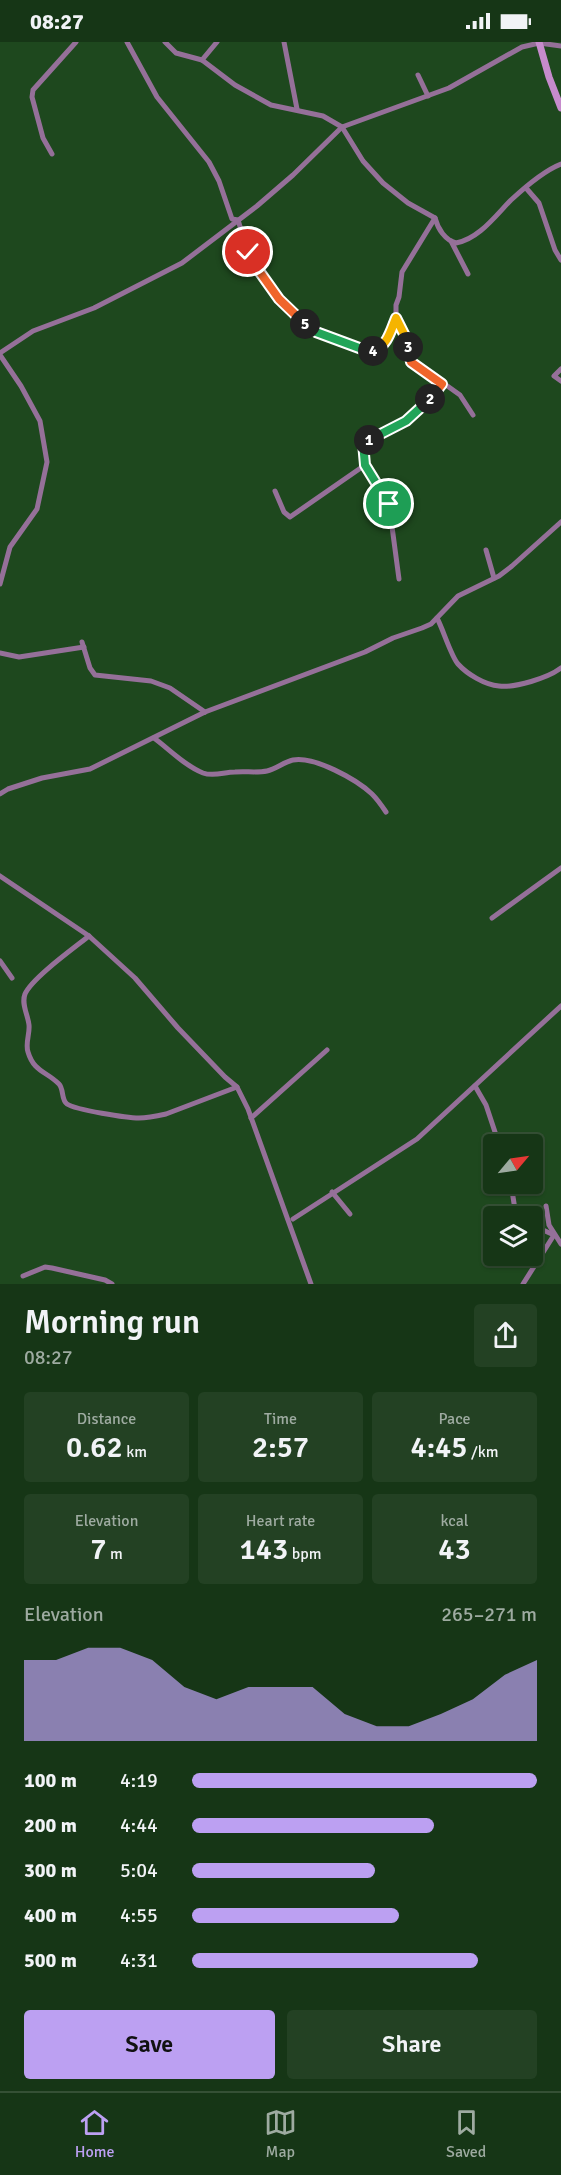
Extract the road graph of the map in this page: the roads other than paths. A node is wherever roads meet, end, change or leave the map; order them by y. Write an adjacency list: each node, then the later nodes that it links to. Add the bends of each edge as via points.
1 (76, 42): 14 (street, via 33,90 43,138)
2 (127, 42): 18 (street, via 157,97 208,162 232,219)
3 (165, 42): 8 (street, via 176,53)
4 (217, 42): 8 (street)
5 (284, 42): 12 (street)
6 (539, 42): 7 (street); 10 (street); 11 (street)
7 (561, 46)
8 (202, 60): 12 (street, via 271,105)
9 (418, 75): 10 (street)
10 (428, 96): 13 (street)
11 (561, 108)
12 (297, 109): 13 (street, via 323,116)
13 (342, 127): 17 (street, via 363,161 383,183); 18 (street, via 293,175)
14 (52, 154)
15 (561, 164): 16 (street)
16 (526, 188): 19 (street, via 469,238); 20 (street, via 539,203)
17 (435, 218): 19 (street); 22 (street, via 402,272)
18 (238, 220): 22 (street, via 261,276 297,318 316,332 370,352 377,351 388,338); 23 (street, via 174,267 94,308 33,331)
19 (451, 242): 21 (street)
20 (561, 260)
21 (468, 274)
22 (396, 318): 26 (street, via 406,338 411,362)
23 (0, 354): 34 (street, via 38,416 47,453 36,509 10,547)
24 (561, 369): 25 (street, via 555,376)
25 (561, 381)
26 (442, 384): 27 (street, via 460,395); 28 (street, via 406,421 363,443)
27 (472, 415)
28 (365, 465): 29 (street, via 290,517); 33 (street, via 389,504)
29 (275, 491)
30 (561, 522): 32 (street)
31 (486, 550): 32 (street)
32 (494, 578): 35 (street, via 458,596)
33 (399, 579)
34 (0, 584)
35 (437, 618): 37 (street, via 457,663 479,679 499,686 510,685); 38 (street, via 365,652)
36 (0, 653): 38 (street, via 19,657 83,645 95,675 151,681 171,688)
37 (560, 670)
38 (205, 712): 39 (street)
39 (154, 738): 40 (street, via 90,769 42,778); 41 (street, via 190,765 213,775 268,771 294,760 320,765 365,788)
40 (0, 794)
41 (386, 812)
42 (561, 868): 44 (street)
43 (0, 876): 45 (street)
44 (492, 918)
45 (89, 936): 51 (street, via 135,978); 51 (street, via 35,982 24,999 30,1026 27,1050 35,1068 60,1084 64,1101 93,1111 154,1117)
46 (0, 961): 47 (street)
47 (12, 978)
48 (561, 1006): 50 (street)
49 (327, 1050): 52 (street)
50 (475, 1086): 53 (street); 54 (street, via 417,1139)
51 (237, 1087): 52 (street)
52 (251, 1118): 56 (street)
53 (496, 1134)
54 (332, 1192): 57 (street); 58 (street)
55 (546, 1206): 61 (street)
56 (286, 1211): 58 (street); 59 (street)
57 (350, 1214)
58 (293, 1219): 59 (street)
59 (291, 1230): 65 (street)
60 (543, 1230): 61 (street)
61 (554, 1235): 62 (street); 66 (street)
62 (561, 1244)
63 (22, 1276): 64 (street, via 52,1268)
64 (112, 1284)
65 (311, 1284)
66 (523, 1284)

